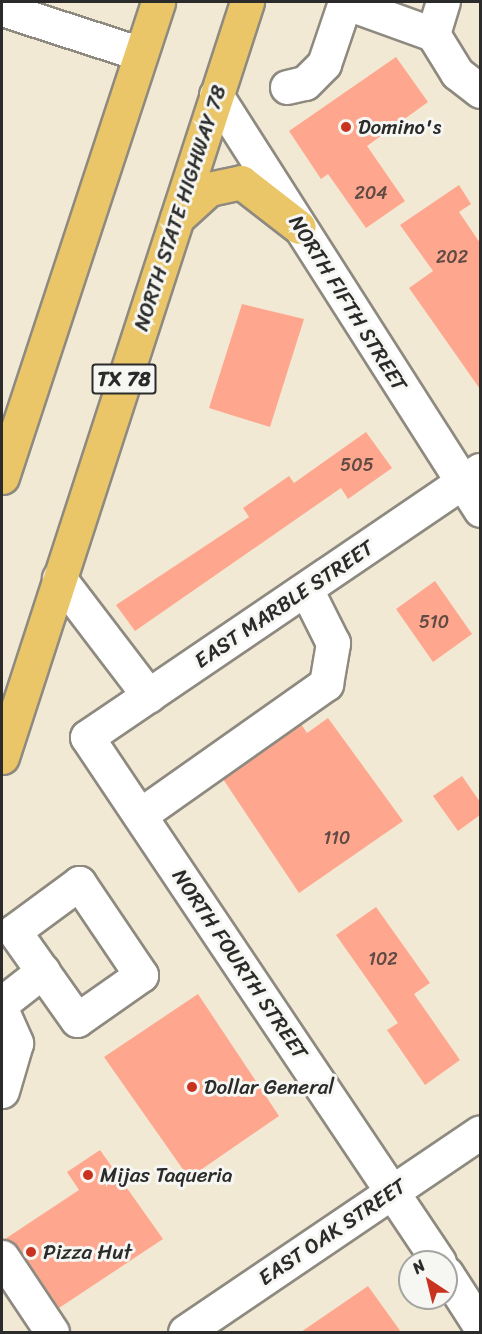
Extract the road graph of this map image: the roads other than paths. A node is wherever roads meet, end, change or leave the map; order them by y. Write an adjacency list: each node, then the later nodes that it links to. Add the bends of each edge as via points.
1 (158, 2): 7 (main road)
2 (247, 2): 10 (main road, NORTH STATE HIGHWAY 78 / TX 78)
3 (344, 2): 6 (street); 8 (street, via 324,64 305,83)
4 (443, 2): 6 (street)
5 (2, 5): 7 (street)
6 (433, 34): 9 (street, via 466,84)
7 (141, 54): 13 (main road)
8 (287, 87)
9 (480, 91)
10 (216, 95): 11 (main road, NORTH STATE HIGHWAY 78 / TX 78); 12 (street, NORTH FIFTH STREET)
11 (176, 219): 12 (main road, via 208,189 230,181 254,189); 16 (main road, NORTH STATE HIGHWAY 78 / TX 78)
12 (299, 227): 14 (street, NORTH FIFTH STREET)
13 (2, 477)
14 (471, 477): 15 (street, NORTH FIFTH STREET); 17 (street, EAST MARBLE STREET)
15 (480, 510)
16 (59, 578): 18 (street); 20 (main road, NORTH STATE HIGHWAY 78 / TX 78)
17 (306, 589): 18 (street, EAST MARBLE STREET); 21 (street, via 333,643 326,684)
18 (148, 696): 19 (street, EAST MARBLE STREET)
19 (87, 737): 21 (street, NORTH FOURTH STREET)
20 (2, 757)
21 (140, 815): 27 (street, NORTH FOURTH STREET)
22 (43, 971): 23 (street)
23 (2, 1003)
24 (2, 1011): 25 (street, via 16,1043)
25 (2, 1091)
26 (480, 1132): 27 (street, EAST OAK STREET)
27 (393, 1190): 28 (street, NORTH FOURTH STREET); 33 (street, EAST OAK STREET)
28 (431, 1250)
29 (2, 1257): 32 (street)
30 (458, 1292): 31 (street)
31 (480, 1326)
32 (52, 1332)
33 (185, 1332)

